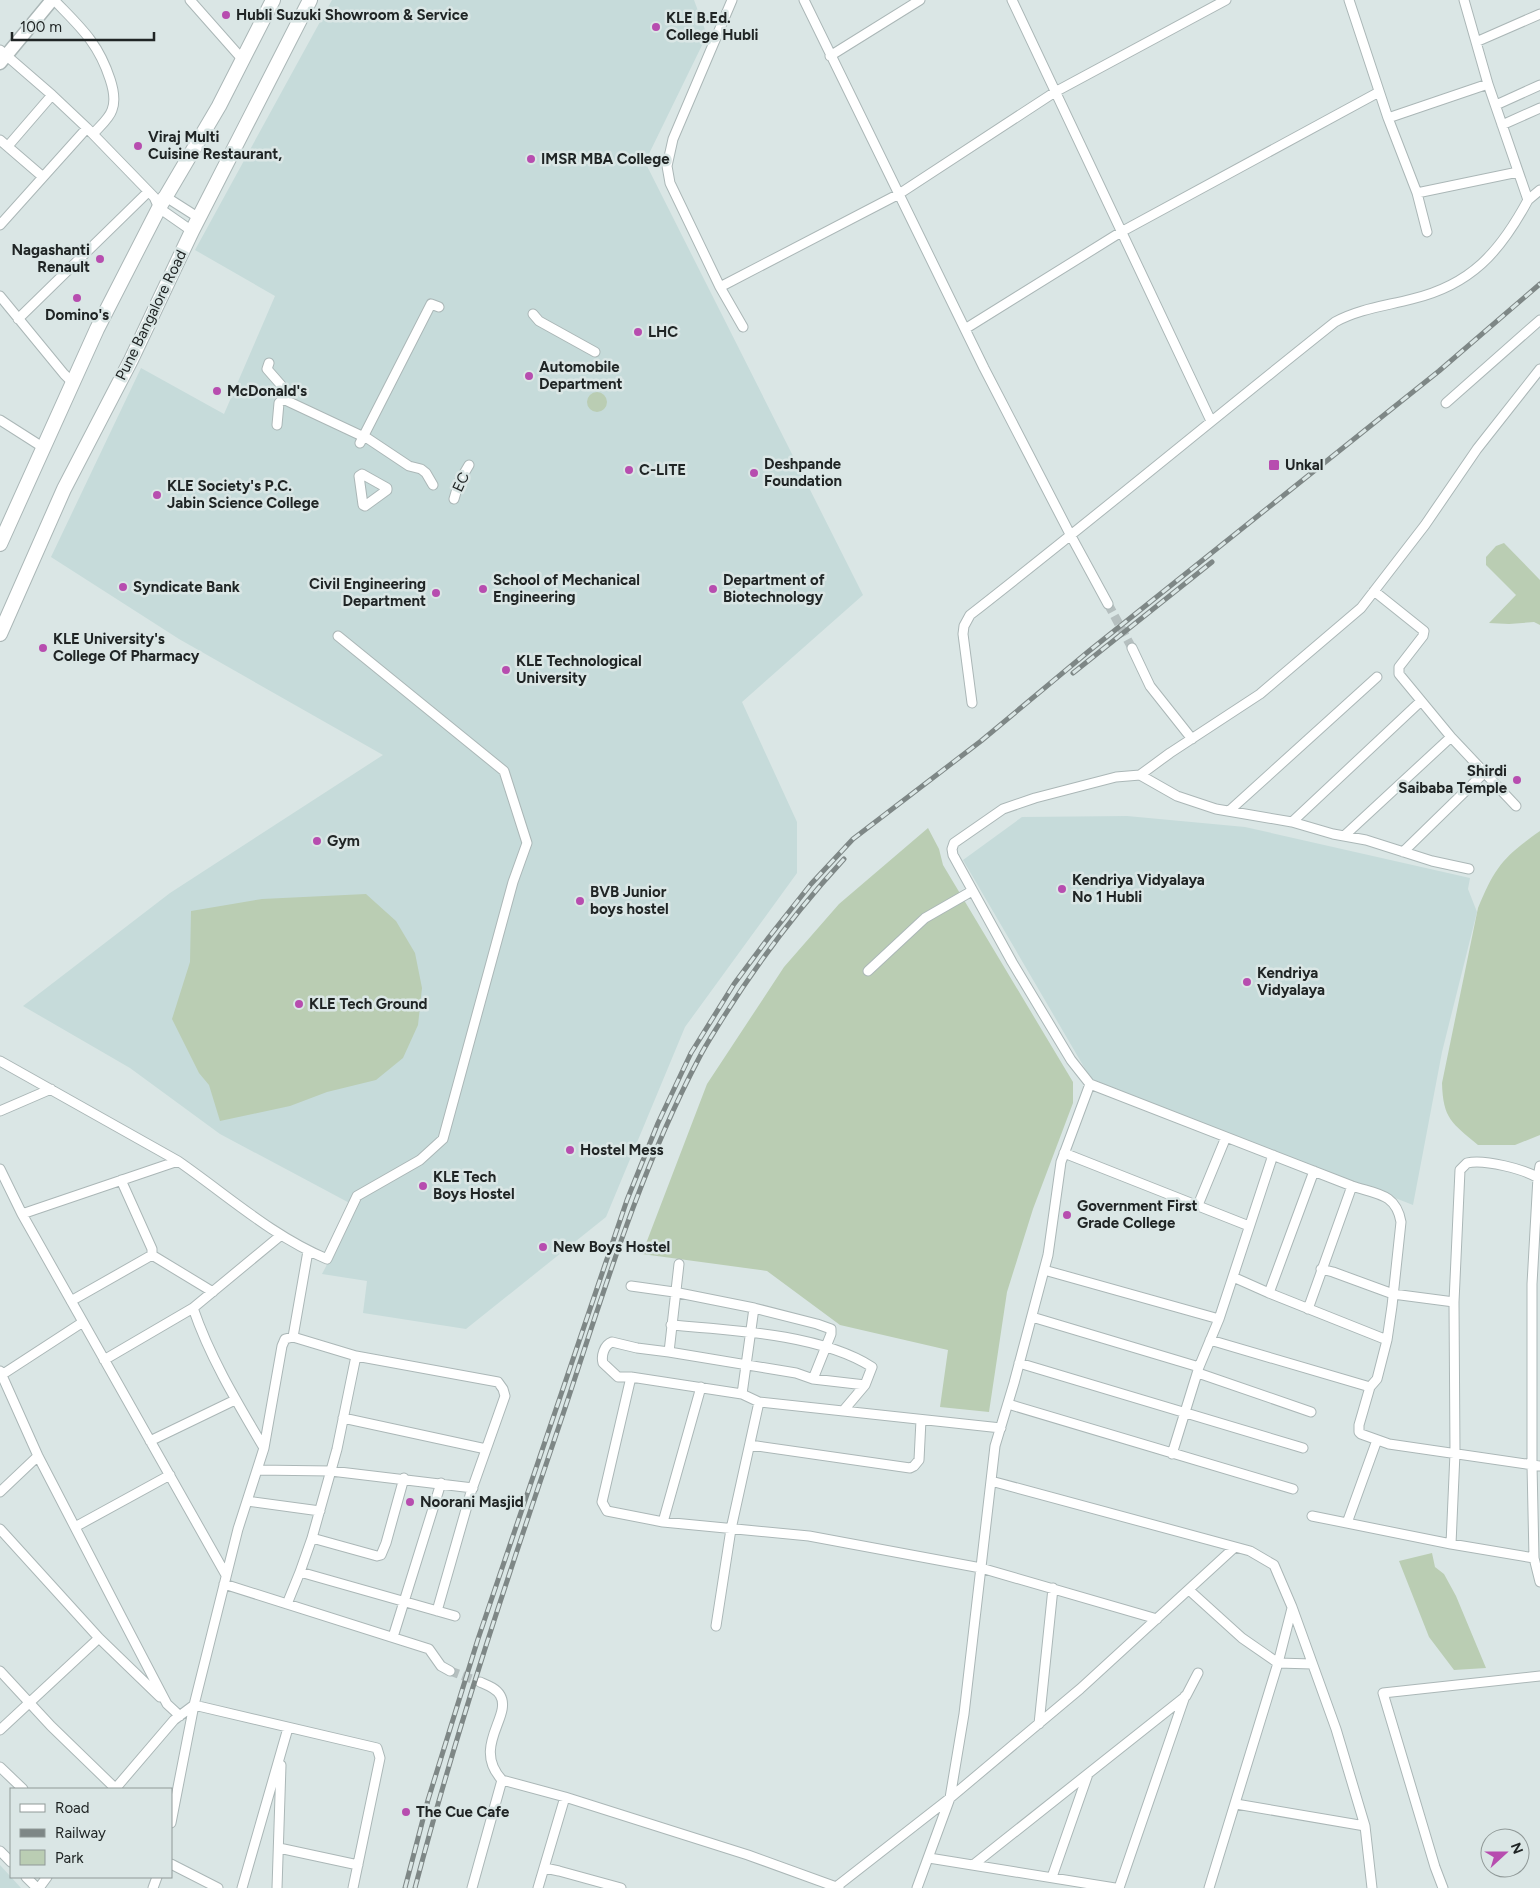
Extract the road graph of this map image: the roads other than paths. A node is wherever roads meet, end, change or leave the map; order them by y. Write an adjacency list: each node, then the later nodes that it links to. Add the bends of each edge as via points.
1 (53, 0): 14 (main road); 26 (street, via 96,46 112,85 112,111)
2 (190, 0): 16 (street)
3 (273, 0): 16 (main road)
4 (310, 0): 36 (main road, Pune Bangalore Road)
5 (732, 0): 41 (street, via 673,139 667,166 670,183)
6 (804, 0): 15 (street)
7 (920, 0): 15 (street)
8 (1012, 0): 19 (street)
9 (1226, 0): 19 (street)
10 (1349, 0): 20 (street)
11 (1464, 0): 13 (street)
12 (1540, 14): 13 (street)
13 (1476, 42): 17 (street)
14 (2, 56): 21 (street)
15 (830, 56): 33 (street)
16 (243, 60): 34 (main road, via 215,112)
17 (1488, 84): 22 (street); 24 (street)
18 (1540, 85): 22 (street)
19 (1055, 92): 33 (street); 39 (street)
20 (1379, 92): 24 (street); 39 (street)
21 (52, 95): 26 (street); 28 (street)
22 (1496, 105): 25 (street)
23 (1540, 108): 25 (street)
24 (1388, 118): 32 (street)
25 (1502, 125): 29 (street)
26 (90, 131): 30 (street); 34 (street)
27 (0, 140): 28 (street)
28 (8, 146): 30 (street)
29 (1518, 172): 32 (street); 35 (street)
30 (43, 177): 37 (street)
31 (1540, 190): 35 (street)
32 (1418, 193): 40 (street)
33 (899, 194): 41 (street); 48 (street)
34 (157, 199): 36 (street); 38 (street); 45 (street); 52 (main road)
35 (1528, 200): 56 (street, via 1513,228 1486,261 1470,274 1449,286 1415,298 1357,311 1335,322)
36 (199, 218): 38 (main road, Pune Bangalore Road)
37 (0, 225)
38 (192, 232): 67 (main road, Pune Bangalore Road, via 64,489)
39 (1121, 232): 48 (street); 56 (street)
40 (1427, 232)
41 (720, 288): 47 (street)
42 (0, 296): 45 (street)
43 (438, 307): 58 (street, via 431,304)
44 (533, 314): 49 (street, via 539,321)
45 (18, 319): 52 (street)
46 (1540, 320): 54 (street)
47 (743, 327)
48 (965, 329): 63 (street)
49 (595, 352)
50 (268, 364): 53 (street, via 267,369 281,385)
51 (1540, 369): 65 (street, via 1477,449 1425,525)
52 (74, 384): 59 (main road)
53 (283, 399): 57 (street, via 279,403); 58 (street)
54 (1446, 403)
55 (0, 420): 59 (street)
56 (1211, 421): 63 (street)
57 (277, 425)
58 (363, 439): 61 (street, via 409,466 422,469)
59 (44, 448): 64 (main road)
60 (469, 466): 62 (street, EC)
61 (433, 485)
62 (454, 499)
63 (1071, 536): 66 (street); 72 (street, via 967,619 963,634)
64 (0, 544)
65 (1374, 591): 71 (street, via 1424,631 1398,669); 74 (street, via 1361,608 1260,694)
66 (1108, 604)
67 (0, 634)
68 (338, 636): 103 (street, via 504,771 527,842 513,882 443,1139 420,1160 357,1196 328,1259)
69 (1132, 648): 74 (street, via 1150,686)
70 (1377, 677): 78 (street)
71 (1421, 702): 73 (street); 79 (street)
72 (972, 703)
73 (1451, 736): 75 (street); 80 (street)
74 (1192, 739): 76 (street)
75 (1484, 773): 77 (street); 81 (street)
76 (1140, 775): 78 (street, via 1177,796); 83 (street, via 1116,777 1035,798 1003,809 974,828 954,843 952,849)
77 (1516, 806)
78 (1229, 811): 79 (street)
79 (1292, 822): 80 (street)
80 (1344, 836): 81 (street)
81 (1403, 852): 82 (street)
82 (1469, 869)
83 (972, 891): 84 (street, via 924,918); 86 (street, via 1071,1060)
84 (868, 971)
85 (0, 1061): 87 (street)
86 (1090, 1084): 89 (street); 90 (street)
87 (51, 1089): 88 (street); 92 (street)
88 (0, 1111)
89 (1226, 1137): 91 (street); 99 (street)
90 (1064, 1152): 99 (street); 106 (street)
91 (1273, 1155): 95 (street); 101 (street)
92 (178, 1161): 97 (street); 102 (street)
93 (1540, 1166): 96 (street)
94 (0, 1169): 100 (street)
95 (1314, 1171): 98 (street); 112 (street)
96 (1539, 1178): 115 (street, via 1514,1168 1478,1162 1462,1166); 159 (street, via 1532,1284)
97 (121, 1180): 100 (street); 104 (street)
98 (1352, 1186): 107 (street); 113 (street, via 1390,1199 1399,1212 1401,1222)
99 (1198, 1205): 101 (street)
100 (22, 1214): 114 (street)
101 (1249, 1226): 108 (street)
102 (280, 1236): 103 (street); 110 (street)
103 (308, 1251): 124 (street)
104 (152, 1255): 110 (street); 114 (street)
105 (679, 1264): 111 (street)
106 (1044, 1270): 119 (street); 120 (street)
107 (1321, 1270): 113 (street); 118 (street)
108 (1232, 1277): 112 (street); 120 (street)
109 (631, 1286): 111 (street)
110 (213, 1292): 116 (street)
111 (674, 1292): 117 (street); 122 (street)
112 (1268, 1293): 118 (street)
113 (1393, 1294): 115 (street); 126 (street)
114 (71, 1301): 121 (street)
115 (1454, 1302): 157 (street)
116 (193, 1308): 130 (street); 141 (street)
117 (754, 1308): 123 (street); 127 (street, via 829,1328 832,1332)
118 (1308, 1309): 126 (street)
119 (1032, 1317): 131 (street); 133 (street)
120 (1219, 1319): 125 (street)
121 (83, 1322): 130 (street); 134 (street)
122 (671, 1325): 123 (street); 128 (street)
123 (750, 1332): 127 (street); 132 (street)
124 (293, 1336): 129 (street); 153 (street, via 285,1339 282,1346)
125 (1210, 1340): 133 (street); 139 (street)
126 (1387, 1340): 139 (street, via 1377,1379)
127 (826, 1346): 136 (street); 137 (street, via 872,1367)
128 (669, 1352): 132 (street); 135 (street, via 609,1343 605,1347 603,1363 618,1377)
129 (356, 1356): 147 (street); 155 (street, via 498,1382 505,1396)
130 (104, 1360): 151 (street)
131 (1020, 1363): 143 (street); 146 (street)
132 (746, 1365): 136 (street); 140 (street)
133 (1199, 1370): 145 (street); 146 (street)
134 (0, 1374): 158 (street)
135 (631, 1377): 138 (street); 172 (street, via 602,1506 607,1511)
136 (813, 1379): 137 (street)
137 (865, 1385): 144 (street)
138 (701, 1387): 140 (street); 172 (street)
139 (1370, 1387): 150 (street, via 1358,1429 1361,1434)
140 (742, 1394): 142 (street)
141 (235, 1400): 151 (street); 153 (street)
142 (759, 1402): 144 (street); 152 (street)
143 (1008, 1404): 149 (street); 156 (street)
144 (843, 1411): 148 (street)
145 (1311, 1412)
146 (1184, 1413): 154 (street); 156 (street)
147 (343, 1418): 155 (street); 161 (street)
148 (921, 1420): 149 (street); 152 (street, via 919,1460 910,1468)
149 (1001, 1428): 164 (street)
150 (1377, 1440): 157 (street); 173 (street)
151 (150, 1441): 162 (street)
152 (750, 1445): 176 (street)
153 (264, 1448): 160 (street)
154 (1303, 1448)
155 (486, 1450): 166 (street)
156 (1172, 1454): 167 (street)
157 (1455, 1454): 159 (street); 178 (street)
158 (38, 1456): 168 (street); 174 (street)
159 (1536, 1466): 180 (street)
160 (258, 1470): 161 (street); 169 (street)
161 (331, 1471): 163 (street); 170 (street)
162 (170, 1475): 174 (street); 183 (street)
163 (404, 1478): 165 (street); 177 (street, via 380,1555)
164 (992, 1481): 179 (street); 181 (street)
165 (441, 1483): 166 (street); 187 (street)
166 (473, 1488): 190 (street)
167 (1292, 1489)
168 (0, 1492)
169 (247, 1500): 170 (street); 183 (street)
170 (320, 1511): 177 (street)
171 (1312, 1516): 173 (street)
172 (663, 1522): 176 (street)
173 (1347, 1523): 178 (street)
174 (75, 1527): 205 (street)
175 (0, 1529): 195 (street)
176 (731, 1529): 181 (street, via 809,1536); 193 (street)
177 (312, 1538): 182 (street)
178 (1451, 1544): 180 (street)
179 (1235, 1547): 186 (street); 189 (street, via 1250,1551 1274,1565)
180 (1534, 1558): 184 (street)
181 (982, 1568): 185 (street); 219 (street)
182 (300, 1572): 187 (street); 188 (street)
183 (225, 1579): 188 (street); 206 (street)
184 (1540, 1582)
185 (1053, 1588): 192 (street); 208 (street)
186 (1189, 1590): 192 (street); 196 (street, via 1242,1638)
187 (404, 1602): 190 (street); 194 (street)
188 (287, 1604): 194 (street)
189 (1292, 1607): 196 (street); 197 (street)
190 (437, 1611): 191 (street)
191 (455, 1616)
192 (1157, 1619): 208 (street)
193 (716, 1626)
194 (392, 1637): 199 (street, via 428,1648 441,1666)
195 (99, 1638): 204 (street); 205 (street)
196 (1278, 1663): 197 (street); 220 (street)
197 (1312, 1664): 222 (street)
198 (0, 1671): 204 (street)
199 (450, 1671)
200 (1198, 1673): 203 (street)
201 (1540, 1676): 248 (street, via 1383,1693)
202 (480, 1682): 214 (street, via 494,1689 502,1700 490,1752 496,1773)
203 (1186, 1696): 213 (street); 245 (street)
204 (30, 1702): 210 (street); 216 (street)
205 (167, 1704): 207 (street)
206 (194, 1705): 207 (street); 209 (street); 221 (street)
207 (180, 1716): 217 (street)
208 (1039, 1724): 219 (street)
209 (288, 1728): 211 (street); 228 (street, via 377,1748 380,1758)
210 (0, 1730)
211 (282, 1753): 223 (street); 237 (street)
212 (0, 1767): 215 (street)
213 (1088, 1773): 229 (street); 231 (street)
214 (502, 1780): 218 (street); 240 (street)
215 (22, 1788)
216 (114, 1788)
217 (116, 1788)
218 (564, 1797): 230 (street); 234 (street, via 748,1855)
219 (950, 1798): 225 (street); 234 (street)
220 (1236, 1804): 222 (street); 246 (street)
221 (172, 1818)
222 (1366, 1826): 247 (street)
223 (279, 1848): 228 (street); 238 (street)
224 (0, 1851): 226 (street)
225 (930, 1858): 229 (street); 243 (street)
226 (10, 1861)
227 (172, 1865): 236 (street)
228 (358, 1865): 239 (street)
229 (973, 1865): 231 (street)
230 (544, 1868): 241 (street); 242 (street)
231 (1052, 1877): 244 (street)
232 (27, 1878): 235 (street)
233 (47, 1878): 235 (street)
234 (837, 1887)
235 (38, 1888)
236 (218, 1888)
237 (242, 1888)
238 (277, 1888)
239 (353, 1888)
240 (472, 1888)
241 (538, 1888)
242 (621, 1888)
243 (917, 1888)
244 (1115, 1888)
245 (1119, 1888)
246 (1209, 1888)
247 (1372, 1888)
248 (1443, 1888)

